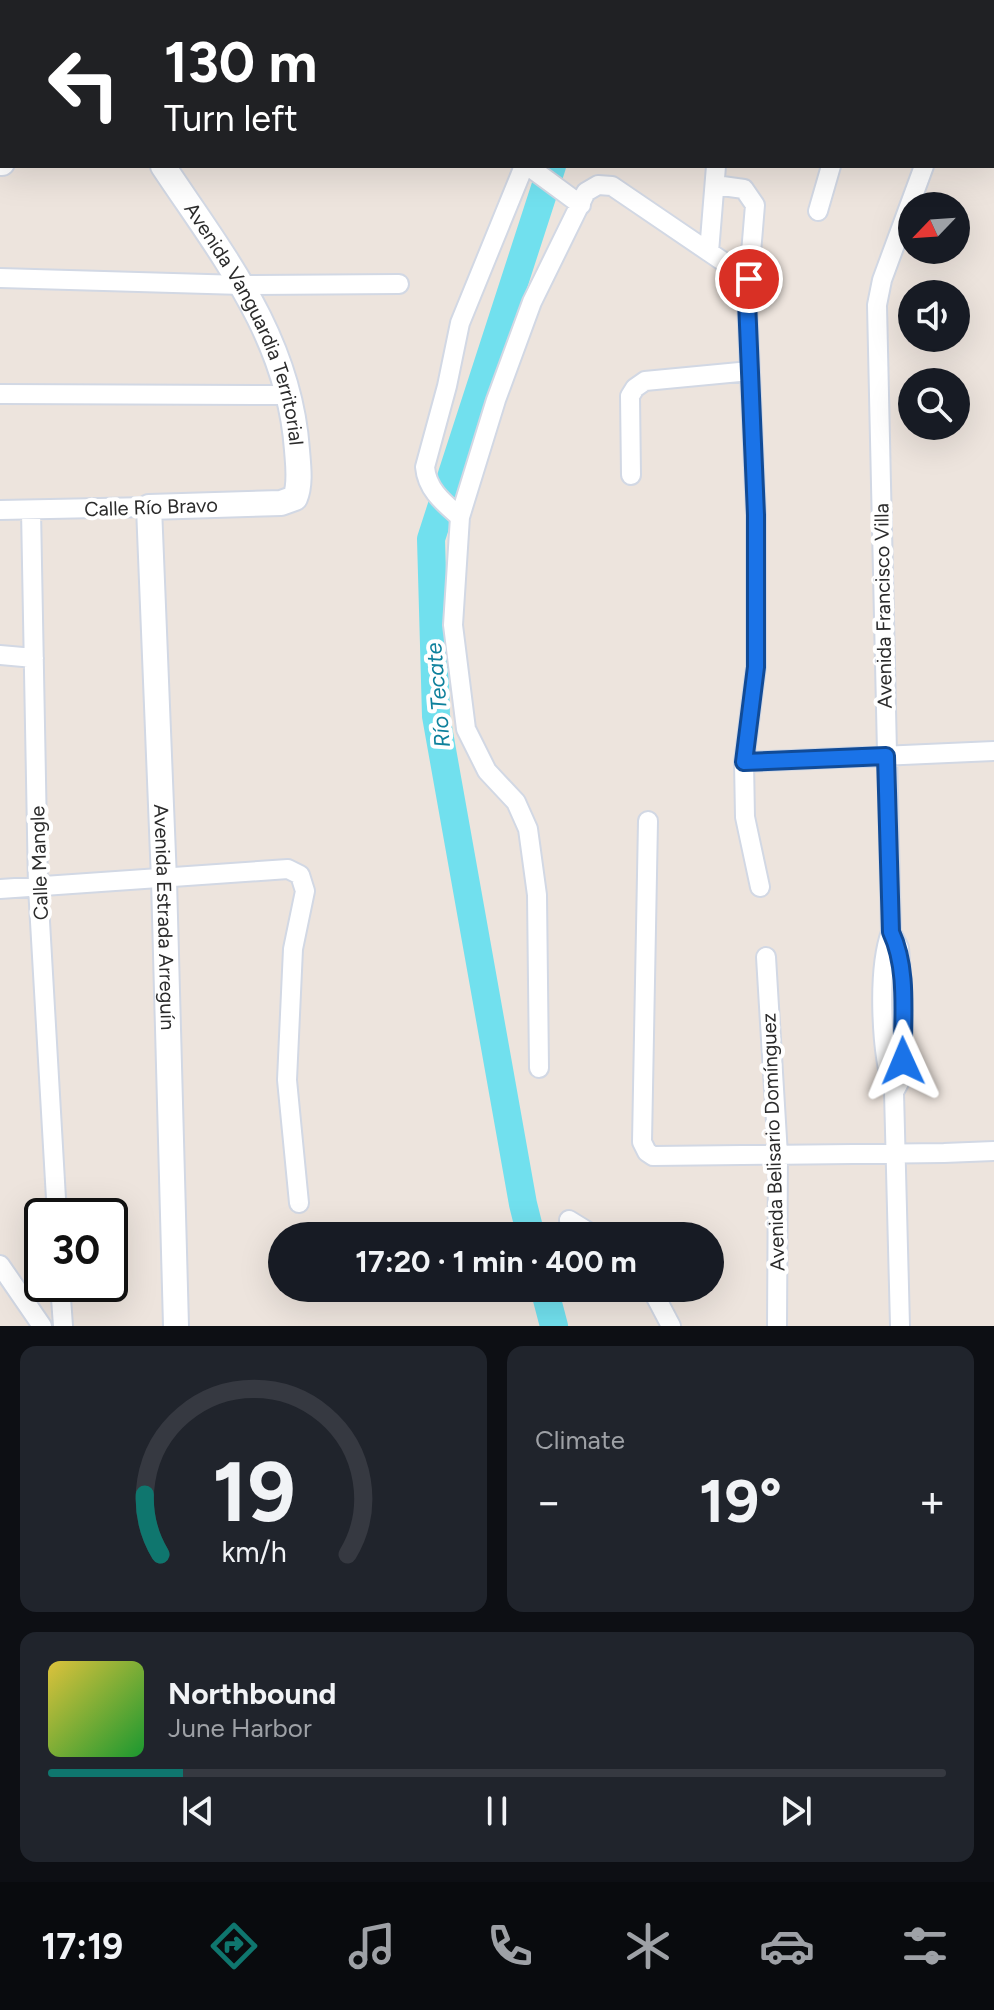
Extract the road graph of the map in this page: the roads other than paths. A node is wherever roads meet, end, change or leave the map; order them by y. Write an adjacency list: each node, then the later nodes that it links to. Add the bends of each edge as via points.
1 (164, 168): 13 (street, Avenida Vanguardia Territorial)
2 (525, 168): 22 (street, via 460,323 425,467 433,491)
3 (529, 168): 7 (street)
4 (830, 168): 8 (street)
5 (923, 168): 26 (street, Avenida Francisco Villa, via 877,305)
6 (716, 175): 9 (street); 11 (street, via 744,189 755,205)
7 (581, 205): 9 (street, via 586,192 598,185 612,186); 22 (street, via 532,302)
8 (818, 211)
9 (709, 252): 11 (street)
10 (0, 278): 13 (street)
11 (749, 279): 14 (street)
12 (399, 284): 13 (street)
13 (242, 285): 16 (street, Avenida Vanguardia Territorial, via 281,362)
14 (750, 371): 17 (street, via 645,381 635,388 630,396); 27 (street, via 756,667)
15 (0, 394): 16 (street)
16 (289, 395): 18 (street, Avenida Vanguardia Territorial)
17 (631, 475)
18 (297, 493): 19 (street, Calle Río Bravo, via 281,503)
19 (149, 507): 21 (street, Calle Río Bravo); 29 (street, Avenida Estrada Arreguín)
20 (0, 510): 21 (street, Calle Río Bravo)
21 (31, 510): 24 (street, Calle Mangle)
22 (460, 517): 34 (street, via 453,625 466,729 487,771 516,802 528,829 537,895)
23 (0, 655): 24 (street)
24 (34, 658): 30 (street, Calle Mangle)
25 (994, 751): 26 (street)
26 (886, 756): 27 (street); 36 (street, Avenida Francisco Villa, via 891,932 899,948 902,986)
27 (744, 762): 31 (street, via 745,817)
28 (648, 821): 37 (street, via 642,1142 653,1156)
29 (164, 880): 30 (street); 39 (street, via 288,869 300,875 305,891 293,949 287,1080); 47 (street, Avenida Estrada Arreguín)
30 (38, 887): 32 (street); 38 (street, Calle Mangle)
31 (760, 887)
32 (0, 889)
33 (766, 957): 37 (street, Avenida Belisario Domínguez)
34 (539, 1068)
35 (994, 1151): 36 (street)
36 (895, 1154): 37 (street); 50 (street, Avenida Francisco Villa)
37 (778, 1155): 49 (street, Avenida Belisario Domínguez)
38 (56, 1198)
39 (299, 1203)
40 (569, 1220): 41 (street)
41 (572, 1222)
42 (0, 1265): 45 (street)
43 (61, 1302): 46 (street)
44 (658, 1302): 48 (street)
45 (42, 1326)
46 (63, 1326)
47 (176, 1326)
48 (671, 1326)
49 (777, 1326)
50 (900, 1326)

